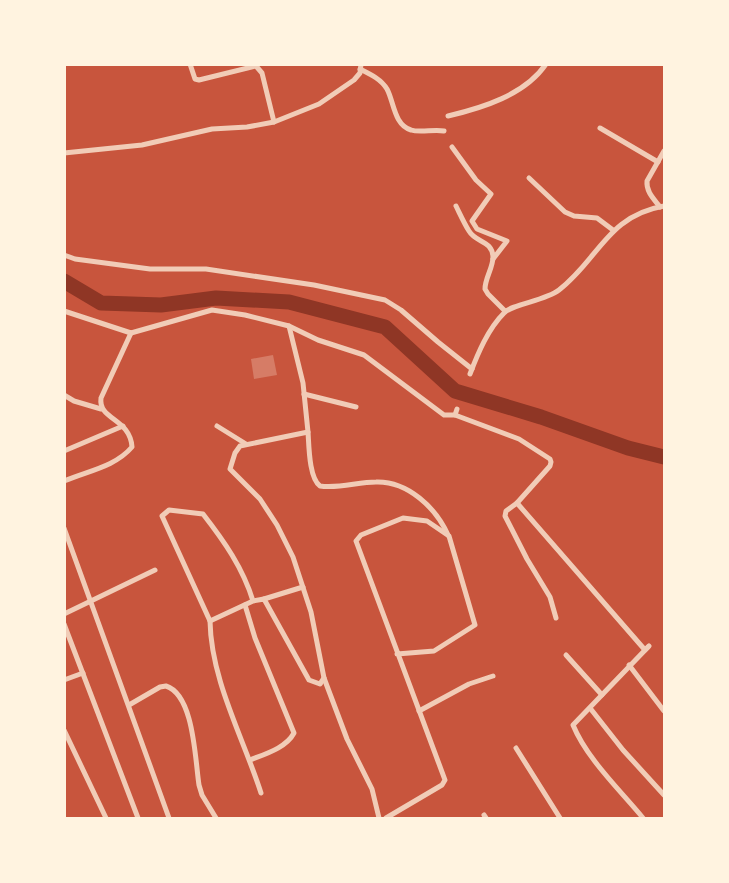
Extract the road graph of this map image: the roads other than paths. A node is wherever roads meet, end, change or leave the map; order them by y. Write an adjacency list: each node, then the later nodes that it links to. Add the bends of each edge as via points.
1 (190, 64): 5 (street, via 199,80 252,65)
2 (267, 64): 5 (street)
3 (546, 64): 6 (street, via 538,76 519,90)
4 (361, 67): 7 (street, via 354,80 319,104); 9 (street, via 387,88 405,127 413,131)
5 (260, 69): 7 (street)
6 (447, 116)
7 (274, 122): 12 (street, via 212,129 142,145)
8 (600, 128): 13 (street)
9 (444, 131)
10 (452, 147): 19 (street, via 490,194 472,221 477,229 507,241)
11 (664, 151): 13 (street)
12 (64, 153)
13 (658, 162): 16 (street, via 646,186)
14 (529, 178): 17 (street, via 565,212 597,218)
15 (456, 206): 19 (street, via 473,237 489,245)
16 (662, 207): 17 (street, via 632,216)
17 (613, 230): 21 (street, via 557,292)
18 (64, 255): 21 (street, via 150,270 206,268 385,300 402,310 471,371 487,336)
19 (493, 259): 21 (street, via 485,289)
20 (64, 310): 23 (street)
21 (505, 311)
22 (289, 326): 23 (street, via 212,310); 24 (street); 34 (street, via 364,355 444,415 456,412 519,439 550,459 550,466)
23 (131, 333): 27 (street, via 101,398)
24 (304, 394): 26 (street); 30 (street)
25 (64, 395): 27 (street)
26 (356, 407)
27 (101, 409): 28 (street)
28 (123, 426): 32 (street); 33 (street, via 131,438 132,447 127,453)
29 (217, 426): 31 (street)
30 (308, 432): 31 (street); 36 (street, via 313,474 320,486 397,484 414,494 441,520)
31 (246, 444): 38 (street, via 235,453 230,469 260,499 277,525)
32 (64, 451)
33 (64, 481)
34 (517, 503): 44 (street, via 506,511 507,523 550,597); 49 (street, via 645,650 649,646 636,660)
35 (64, 528): 40 (street)
36 (449, 536): 47 (street, via 475,625 434,651); 47 (street, via 427,521 403,518 361,535 356,541)
37 (155, 570): 40 (street)
38 (303, 587): 39 (street); 52 (street)
39 (264, 599): 41 (street); 52 (street, via 309,680 320,684)
40 (90, 600): 43 (street); 55 (street)
41 (253, 601): 42 (street); 45 (street, via 238,565 203,514 170,510 162,516)
42 (245, 605): 45 (street); 61 (street, via 294,733 283,745)
43 (64, 614)
44 (556, 618)
45 (210, 621): 61 (street, via 224,691)
46 (64, 624): 50 (street)
47 (397, 654): 57 (street)
48 (566, 655): 54 (street)
49 (629, 665): 54 (street); 58 (street)
50 (83, 673): 53 (street); 65 (street)
51 (493, 676): 57 (street, via 469,684)
52 (324, 678): 68 (street, via 347,739 372,789)
53 (64, 680)
54 (602, 694): 56 (street)
55 (129, 705): 66 (street); 67 (street, via 160,687 174,690 188,714 198,785)
56 (590, 708): 63 (street); 71 (street, via 573,725 576,734)
57 (419, 711): 69 (street, via 445,780)
58 (664, 711)
59 (64, 730): 64 (street)
60 (516, 748): 70 (street)
61 (250, 760): 62 (street)
62 (261, 793)
63 (664, 795)
64 (106, 819)
65 (138, 819)
66 (169, 819)
67 (216, 819)
68 (379, 819)
69 (386, 819)
70 (560, 819)
71 (643, 819)

